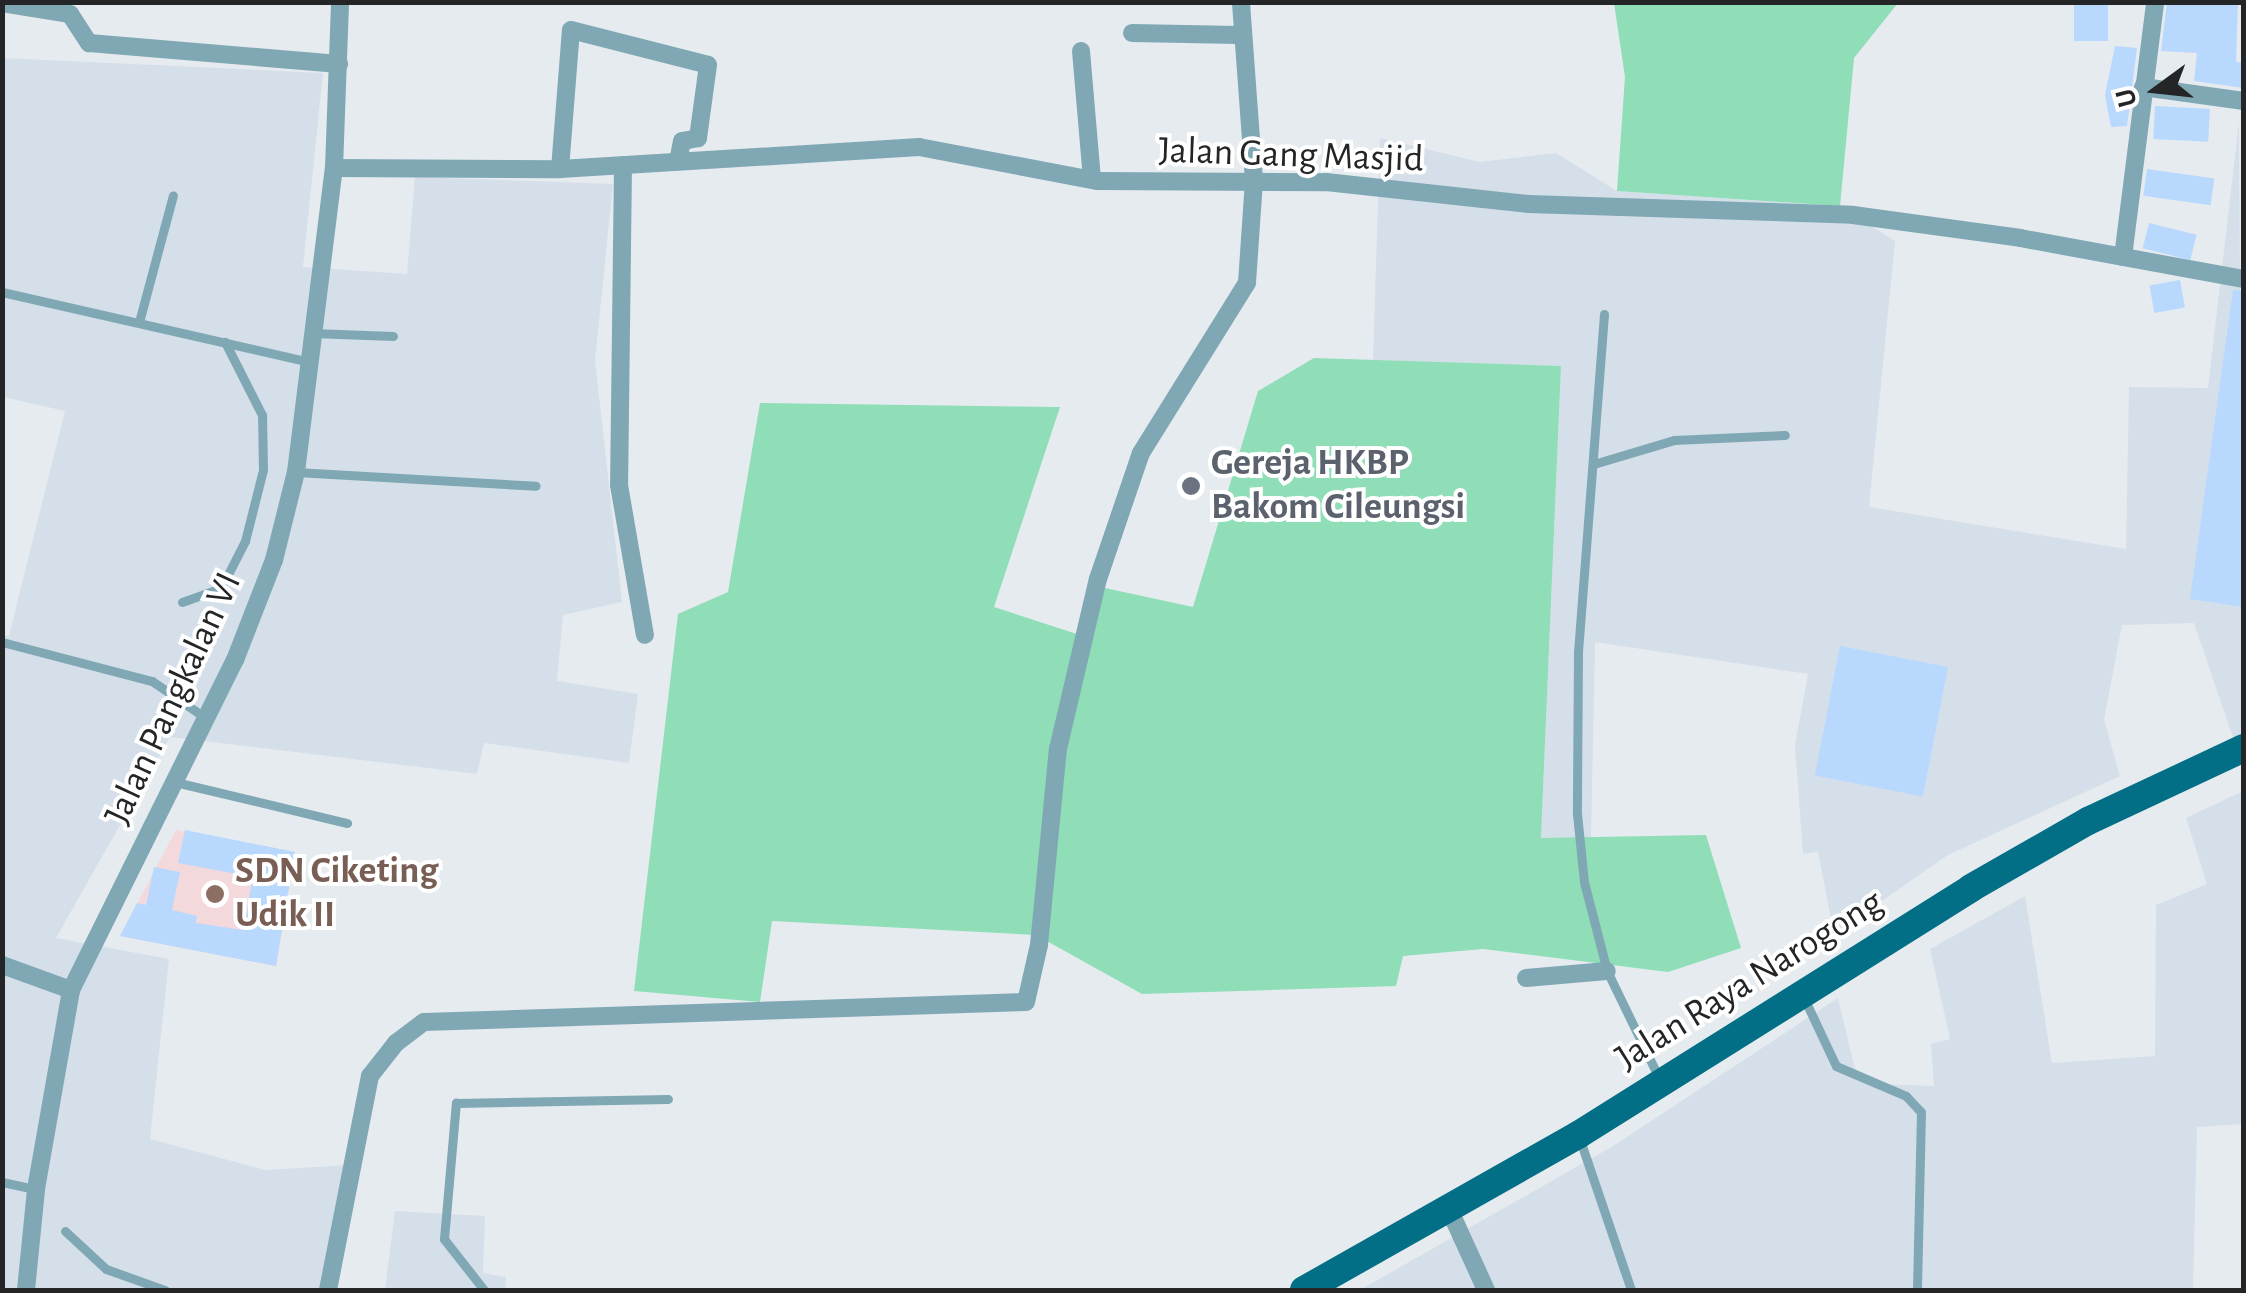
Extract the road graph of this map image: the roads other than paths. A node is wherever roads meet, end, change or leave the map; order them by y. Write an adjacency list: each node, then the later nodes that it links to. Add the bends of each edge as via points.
1 (2, 2): 5 (street)
2 (340, 2): 9 (street, Jalan Pangkalan VI)
3 (1241, 2): 7 (street)
4 (2154, 2): 10 (street)
5 (70, 8): 9 (street, via 89,43)
6 (1132, 33): 7 (street)
7 (1239, 35): 17 (street)
8 (1082, 51): 16 (street)
9 (339, 64): 14 (street, Jalan Pangkalan VI)
10 (2143, 87): 11 (street); 19 (street)
11 (2244, 101)
12 (678, 161): 13 (street, Jalan Gang Masjid); 15 (street, via 682,141 698,138 708,64 571,30); 16 (street, Jalan Gang Masjid, via 919,146)
13 (624, 165): 15 (street, Jalan Gang Masjid); 33 (street, via 618,485)
14 (334, 168): 15 (street, Jalan Gang Masjid); 24 (street, Jalan Pangkalan VI)
15 (560, 169)
16 (1092, 180): 17 (street, Jalan Gang Masjid)
17 (1254, 180): 19 (street, Jalan Gang Masjid, via 1529,204 1853,215); 53 (street, via 1242,300 1194,358 1141,453 1098,579 1058,748 1039,945 1026,1002 424,1022 370,1076)
18 (174, 196): 23 (lane)
19 (2123, 257): 20 (street, Jalan Gang Masjid)
20 (2244, 280)
21 (2, 292): 23 (lane)
22 (1604, 314): 29 (lane)
23 (139, 322): 26 (lane)
24 (312, 332): 25 (lane); 27 (street, Jalan Pangkalan VI)
25 (392, 336)
26 (225, 342): 27 (lane); 32 (lane, via 262,415 263,470 245,540 220,588)
27 (310, 362): 30 (street, Jalan Pangkalan VI)
28 (1785, 435): 29 (lane, via 1674,440)
29 (1597, 463): 40 (lane, via 1578,652 1577,814 1584,882)
30 (296, 472): 31 (lane); 35 (street, Jalan Pangkalan VI, via 274,560)
31 (536, 486)
32 (182, 602)
33 (645, 635)
34 (2, 642): 35 (lane, via 152,681)
35 (207, 718): 37 (street, Jalan Pangkalan VI)
36 (2244, 748): 43 (main road, Jalan Raya Narogong, via 2088,821)
37 (175, 782): 38 (lane); 42 (street, Jalan Pangkalan VI)
38 (346, 823)
39 (2, 965): 42 (street)
40 (1608, 971): 41 (street); 44 (lane)
41 (1526, 978)
42 (71, 990): 48 (street, Jalan Pangkalan VI)
43 (1801, 991): 44 (main road, Jalan Raya Narogong); 58 (lane, via 1836,1066 1906,1096 1922,1112)
44 (1661, 1081): 46 (main road, Jalan Raya Narogong)
45 (668, 1099): 54 (lane, via 456,1103 444,1240)
46 (1578, 1135): 49 (main road, Jalan Raya Narogong); 57 (lane)
47 (2, 1182): 48 (lane)
48 (36, 1189): 51 (street, Jalan Pangkalan VI)
49 (1450, 1211): 55 (main road, Jalan Raya Narogong); 56 (street)
50 (65, 1231): 52 (lane, via 106,1270)
51 (26, 1290)
52 (165, 1290)
53 (328, 1290)
54 (484, 1290)
55 (1304, 1290)
56 (1486, 1290)
57 (1631, 1290)
58 (1916, 1290)

